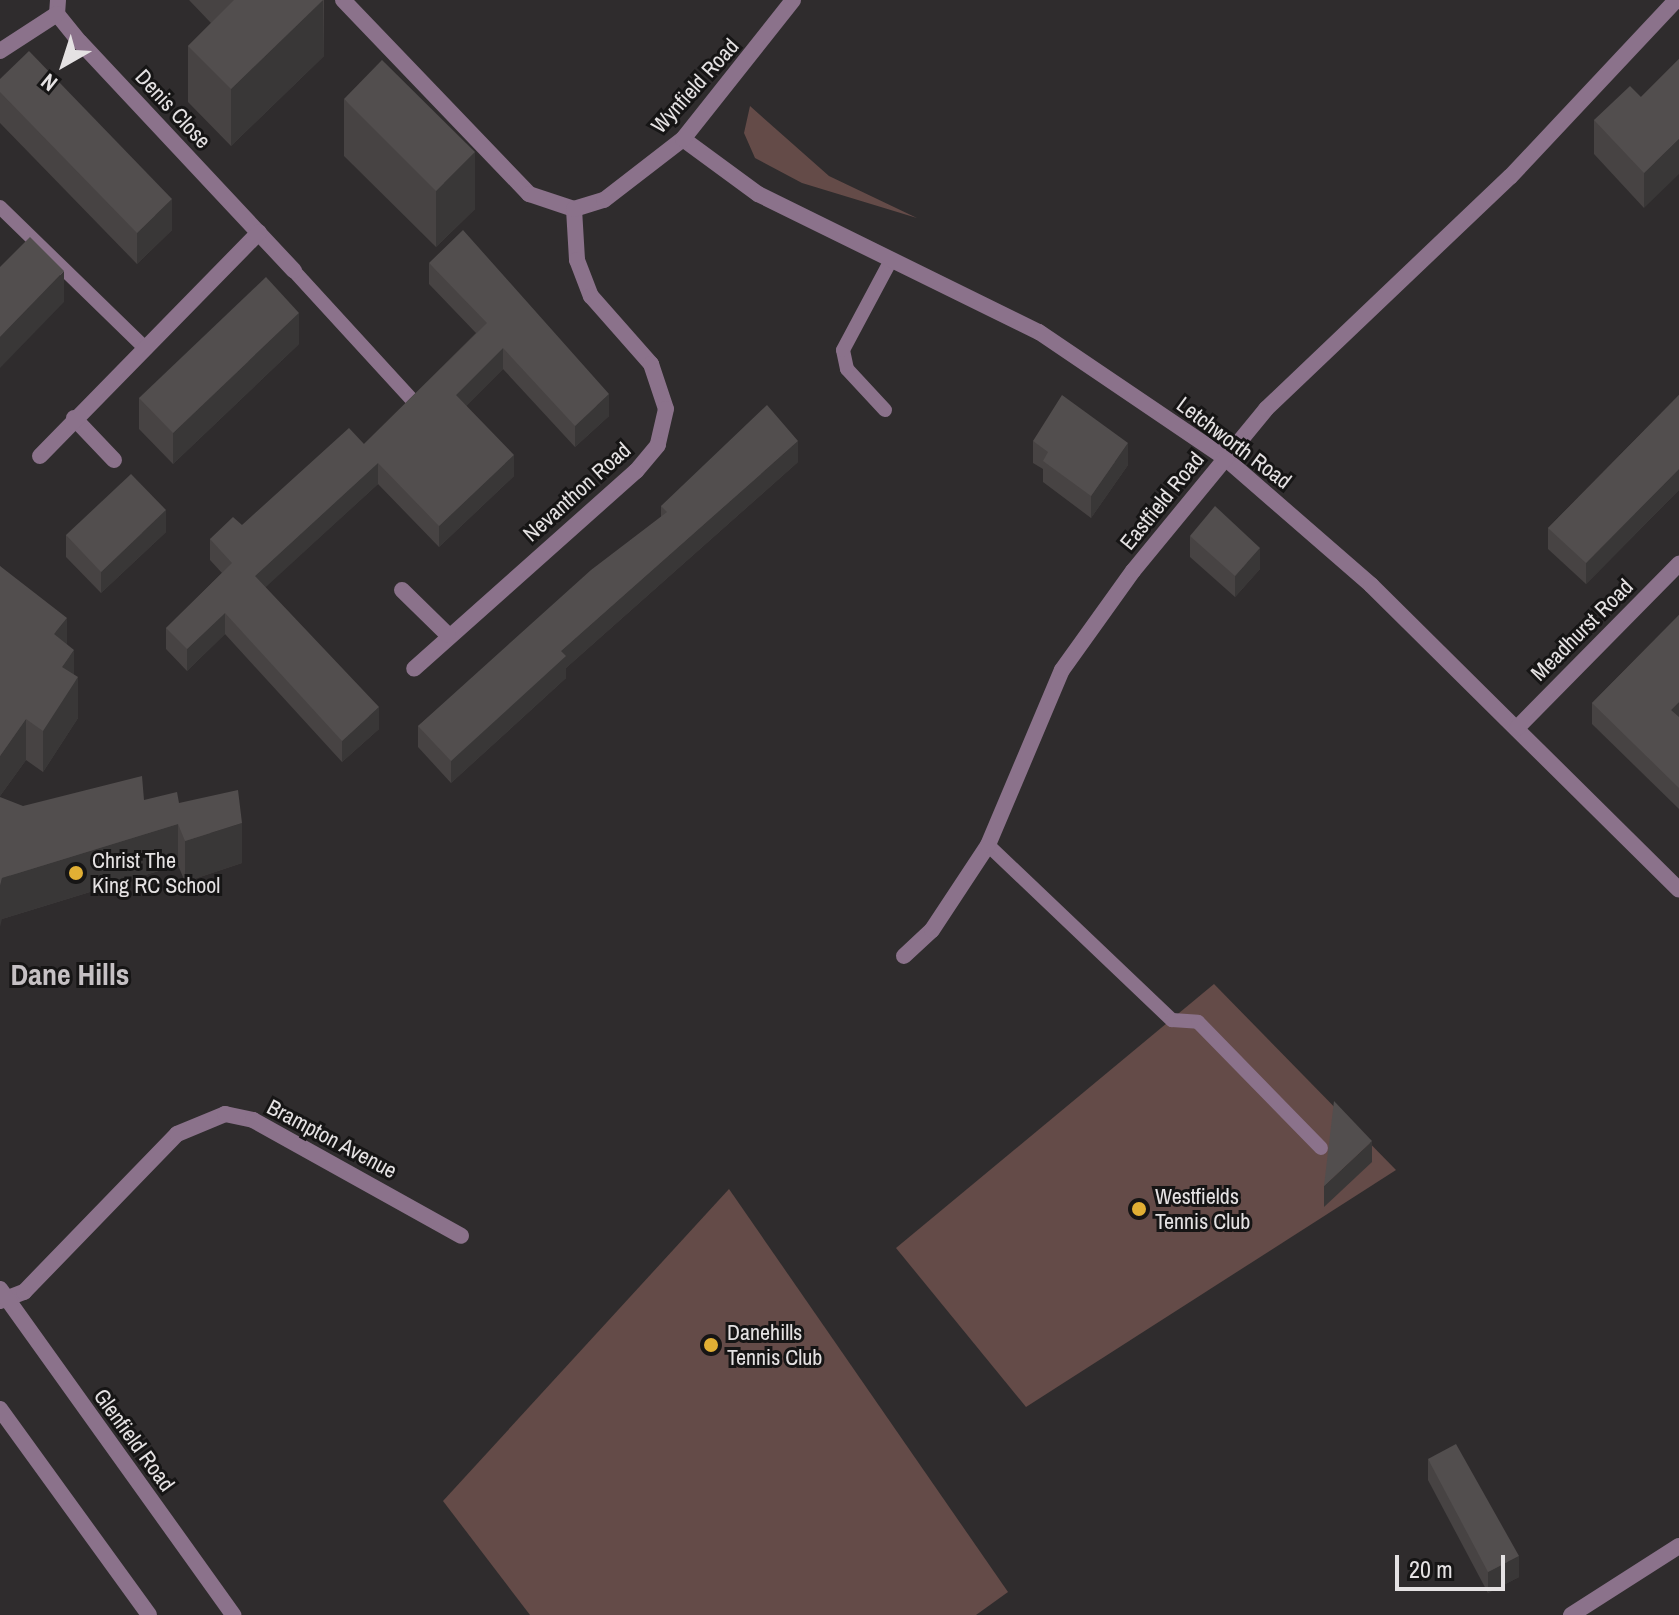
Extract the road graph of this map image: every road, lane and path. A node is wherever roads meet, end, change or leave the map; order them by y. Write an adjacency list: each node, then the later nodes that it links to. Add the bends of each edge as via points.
1 (343, 0): 8 (street, via 529,194)
2 (793, 0): 6 (street, Wynfield Road)
3 (1676, 0): 17 (street, Eastfield Road, via 1510,177 1266,409)
4 (58, 7): 5 (street, Denis Close); 9 (street, Denis Close)
5 (0, 51)
6 (683, 139): 8 (street, Wynfield Road, via 604,200); 10 (street, Letchworth Road, via 758,194)
7 (0, 207): 12 (lane)
8 (574, 209): 21 (street, Nevanthon Road, via 577,260 591,296 651,364 666,409 658,445)
9 (259, 232): 11 (street, Denis Close); 12 (street)
10 (891, 260): 14 (lane, via 843,350 847,369); 17 (street, Letchworth Road, via 1039,332)
11 (294, 271): 13 (lane)
12 (144, 347): 15 (street)
13 (412, 400)
14 (885, 410)
15 (74, 418): 16 (street); 18 (street)
16 (40, 456)
17 (1225, 458): 23 (street, Letchworth Road, via 1371,585); 24 (street, Eastfield Road, via 1062,670)
18 (114, 460)
19 (1679, 564): 23 (street, Meadhurst Road)
20 (402, 590): 21 (street)
21 (448, 635): 22 (street, Nevanthon Road)
22 (414, 669)
23 (1517, 728): 25 (street, Letchworth Road)
24 (988, 845): 26 (street, Eastfield Road, via 932,930); 27 (lane, via 1172,1020 1198,1022)
25 (1679, 890)
26 (904, 956)
27 (1321, 1148)
28 (461, 1236): 29 (street, Brampton Avenue, via 253,1120 225,1114 177,1134 24,1292)
29 (2, 1297): 33 (street, Glenfield Road)
30 (0, 1409): 32 (street)
31 (1679, 1546): 34 (street)
32 (149, 1615)
33 (233, 1615)
34 (1571, 1615)

